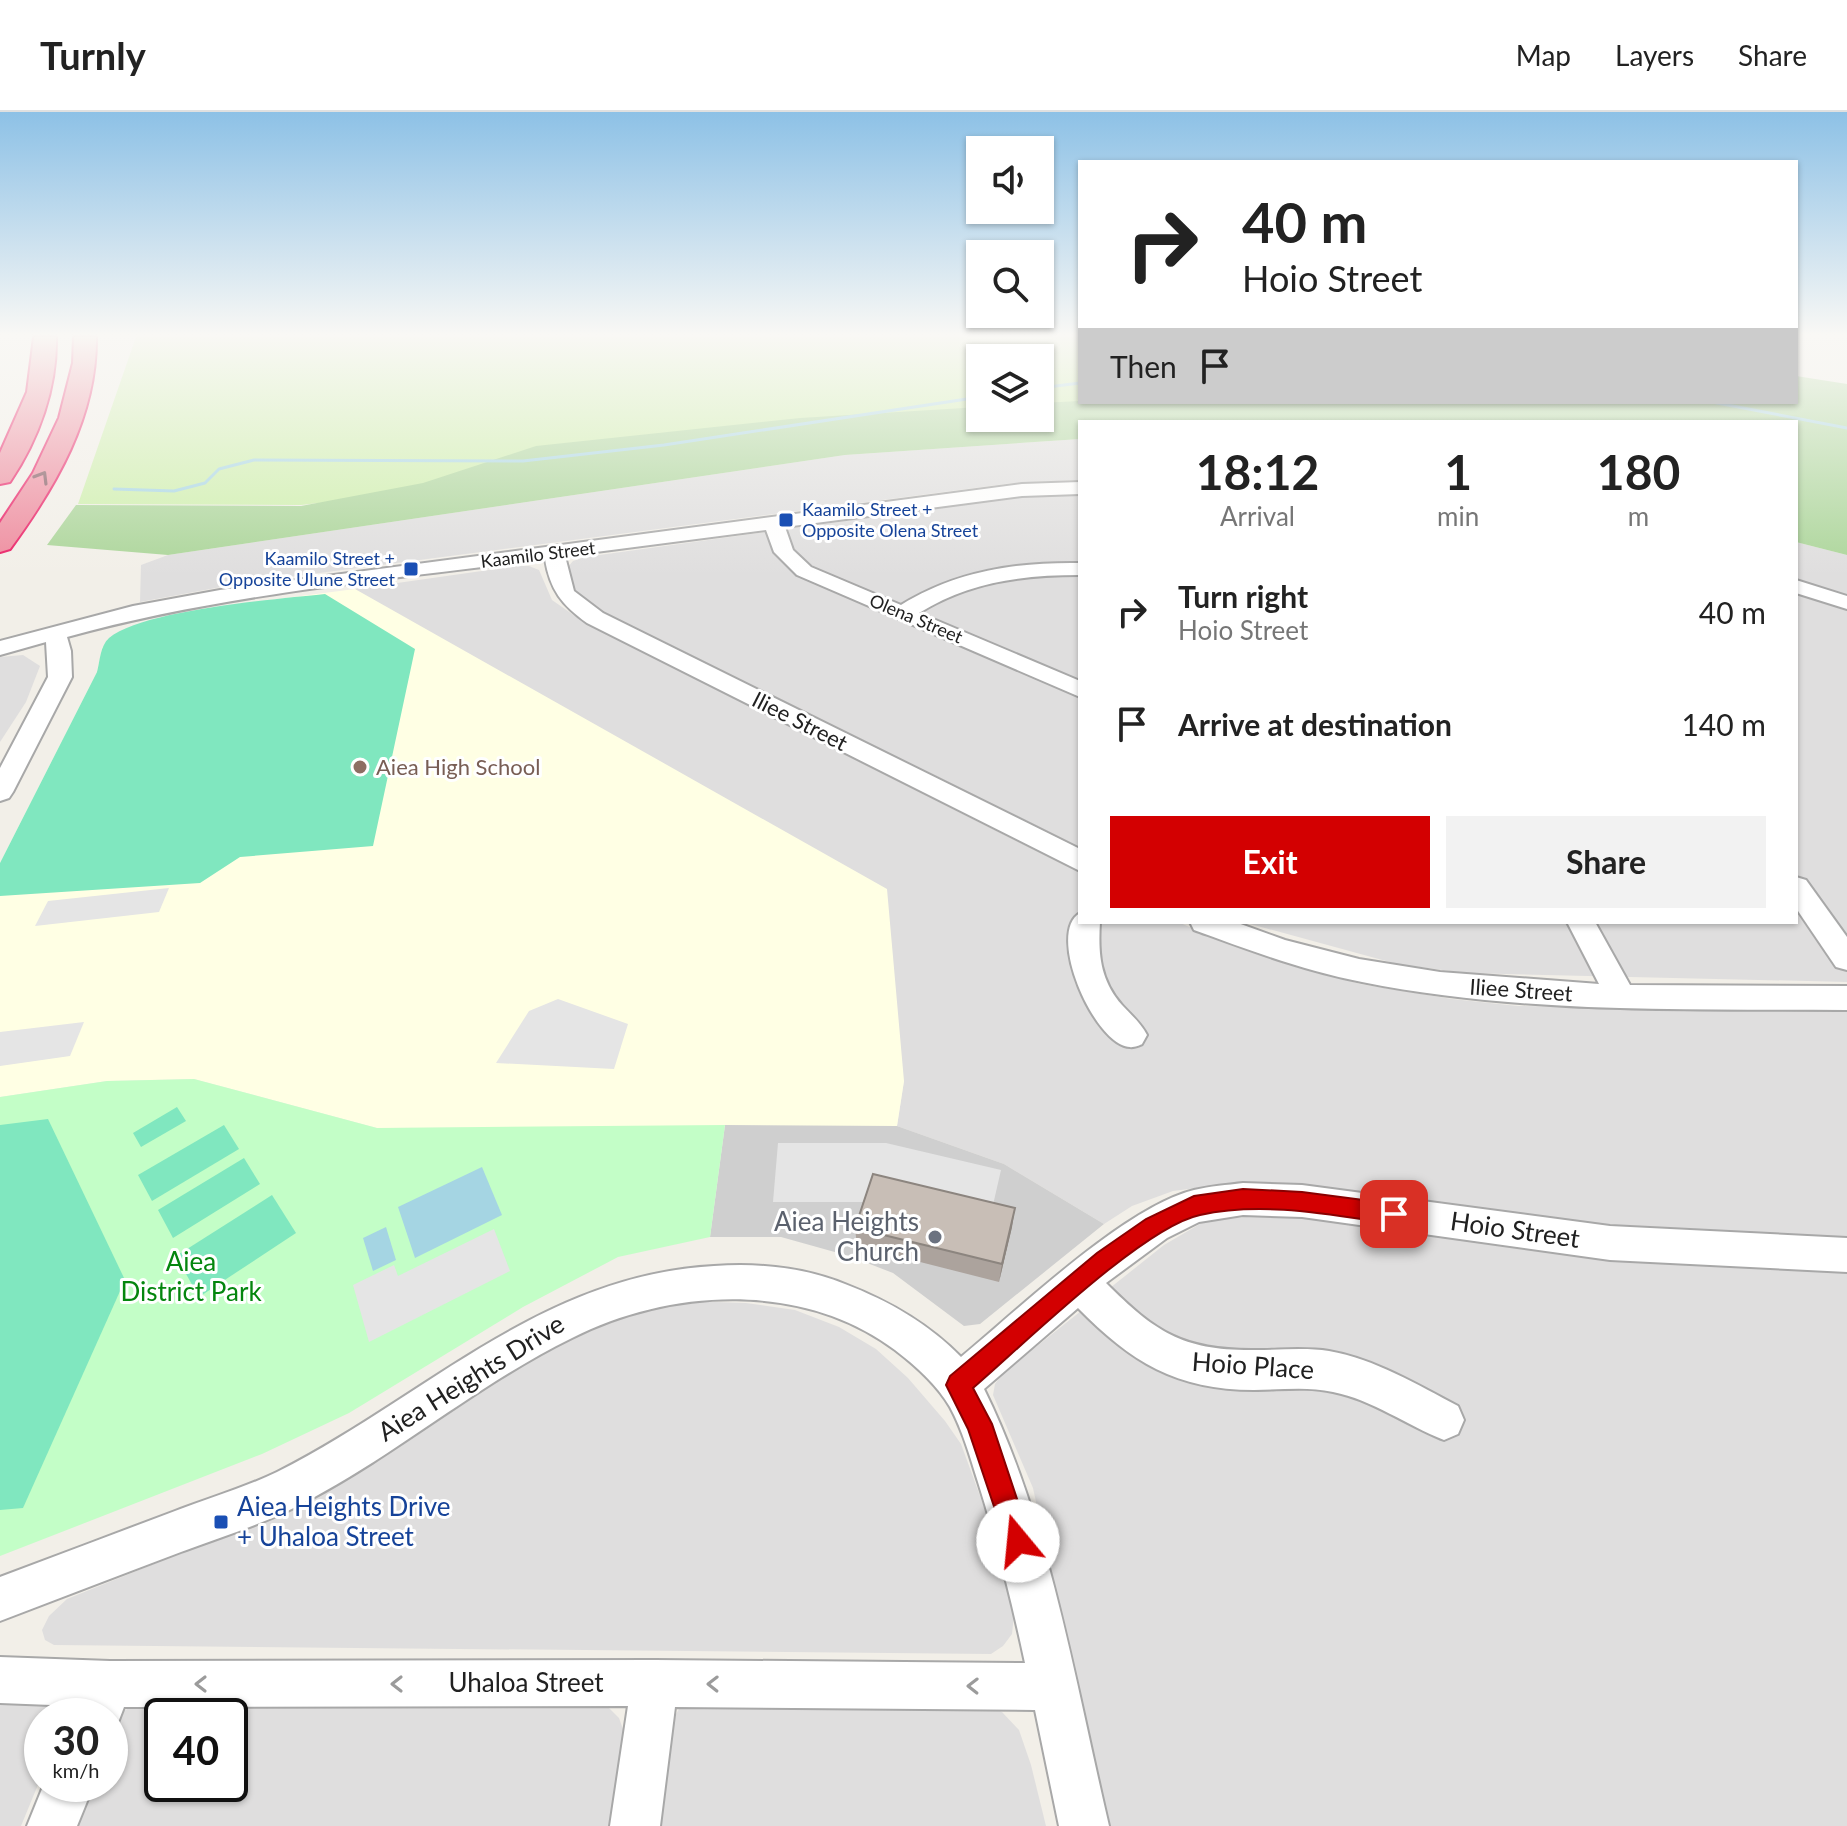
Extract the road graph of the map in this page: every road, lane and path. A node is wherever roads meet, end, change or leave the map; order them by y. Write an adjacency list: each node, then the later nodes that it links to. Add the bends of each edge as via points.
1 (30, 417): 3 (highway)
2 (70, 417): 6 (highway, one-way to 2, via 49,466)
3 (0, 476)
4 (1078, 488): 5 (street, Kaamilo Street, via 1022,490)
5 (774, 524): 7 (street, Kaamilo Street); 12 (street, Olena Street, via 784,552 804,571)
6 (0, 543)
7 (554, 553): 11 (street, Kaamilo Street); 18 (street, Iliee Street, via 559,586 595,618)
8 (1078, 569): 12 (street, via 1013,571 968,580 925,597)
9 (1798, 587): 10 (street)
10 (1847, 603)
11 (133, 612): 13 (street, Kaamilo Street); 15 (street, via 94,635)
12 (903, 613): 16 (street, Olena Street)
13 (55, 634): 14 (street, Kaamilo Street); 15 (street)
14 (0, 648)
15 (60, 677): 17 (street)
16 (1078, 689)
17 (0, 792)
18 (1078, 860)
19 (1798, 890): 23 (street)
20 (1086, 924): 26 (street, via 1088,983)
21 (1210, 924): 24 (street, Iliee Street, via 1295,955 1431,984)
22 (1582, 924): 24 (street)
23 (1847, 959)
24 (1621, 996): 25 (street, Iliee Street)
25 (1847, 998)
26 (1131, 1035)
27 (1847, 1255): 28 (street, Hoio Street, via 1610,1243 1302,1201 1243,1199 1194,1206 1154,1226)
28 (1080, 1283): 29 (street, Hoio Street); 30 (street, Hoio Place, via 1123,1328 1171,1359 1201,1367 1344,1374)
29 (958, 1385): 31 (street, Aiea Heights Drive, via 912,1337 864,1309 820,1292 721,1281 620,1297 511,1348 293,1486); 34 (street, Aiea Heights Drive, via 979,1424 1018,1541)
30 (1444, 1420)
31 (0, 1599)
32 (0, 1680): 35 (street, Uhaloa Street)
33 (655, 1683): 34 (street, Uhaloa Street, one-way to 33); 36 (street, Uhaloa Street, one-way to 36); 39 (street)
34 (1051, 1687): 40 (street, Aiea Heights Drive)
35 (93, 1698)
36 (128, 1699)
37 (62, 1802): 38 (street)
38 (52, 1826)
39 (635, 1826)
40 (1084, 1826)

